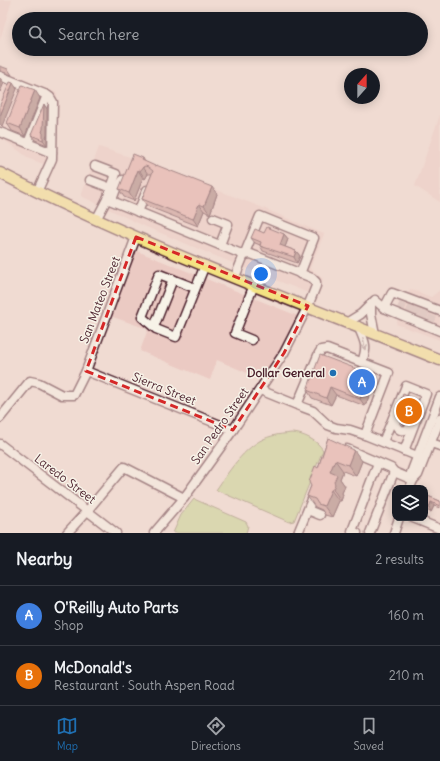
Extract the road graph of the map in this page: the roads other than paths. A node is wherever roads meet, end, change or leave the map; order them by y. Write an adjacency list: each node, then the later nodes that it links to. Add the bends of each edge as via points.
1 (0, 76): 2 (street, via 23,89)
2 (47, 95): 4 (street); 5 (street, via 53,102)
3 (4, 131): 4 (street)
4 (28, 143): 5 (street)
5 (52, 153): 12 (street)
6 (95, 166): 11 (street, via 116,174)
7 (1, 177): 12 (main road)
8 (90, 180): 11 (street)
9 (123, 180): 13 (street)
10 (149, 185): 14 (street)
11 (111, 188): 13 (street)
12 (37, 192): 16 (main road)
13 (109, 200): 14 (street); 16 (street)
14 (138, 212): 18 (street)
15 (213, 218): 18 (street, via 228,224)
16 (96, 220): 17 (main road)
17 (136, 237): 20 (main road); 38 (street, San Mateo Street)
18 (220, 245): 19 (street)
19 (244, 254): 21 (street, via 251,254); 21 (street, via 260,216 314,238); 22 (street)
20 (205, 265): 22 (main road); 25 (street)
21 (300, 274): 27 (street, San Pedro Street, via 316,282)
22 (235, 277): 24 (main road)
23 (173, 279): 25 (street); 32 (street); 32 (street, via 160,274 142,317)
24 (254, 285): 27 (main road); 35 (street, via 235,333)
25 (195, 288): 32 (street, via 176,337)
26 (371, 304): 28 (street, via 375,300); 30 (street); 34 (street)
27 (308, 306): 30 (main road); 40 (street, San Pedro Street, via 284,353)
28 (384, 308): 29 (street, via 392,293); 33 (street)
29 (426, 308)
30 (348, 322): 31 (main road)
31 (358, 326): 34 (main road); 37 (street, one-way to 37, via 366,343)
32 (154, 327)
33 (440, 331)
34 (375, 334): 36 (main road)
35 (252, 340)
36 (440, 360)
37 (362, 362): 43 (street, via 327,349 321,350); 48 (street, via 389,373)
38 (86, 371): 44 (street, San Mateo Street, via 74,395 62,395 30,381); 46 (street, Sierra Street)
39 (409, 387): 41 (street); 41 (street, via 395,423 400,430 410,427); 47 (street, via 406,386)
40 (260, 390): 43 (street); 46 (street, San Pedro Street)
41 (423, 393): 49 (street, via 426,394)
42 (440, 397): 56 (street)
43 (297, 405): 48 (street, via 313,411 328,425)
44 (0, 418)
45 (440, 419): 51 (street)
46 (233, 430): 62 (street, San Pedro Street)
47 (388, 430): 49 (street); 50 (street)
48 (365, 435): 50 (street)
49 (409, 438): 55 (street)
50 (383, 442): 55 (street)
51 (431, 443): 54 (street); 56 (street)
52 (0, 444): 64 (street, Laredo Street)
53 (340, 445): 57 (street)
54 (440, 446)
55 (404, 451): 56 (street)
56 (421, 457): 59 (street, via 418,476)
57 (378, 463): 58 (street, via 391,468); 73 (street, via 352,531)
58 (394, 472): 59 (street); 74 (street)
59 (413, 480): 60 (street)
60 (411, 485)
61 (313, 497): 63 (street)
62 (184, 498): 64 (street, via 124,467); 71 (street, San Pedro Street)
63 (308, 510): 65 (street); 72 (street)
64 (87, 511): 69 (street); 70 (street, Laredo Street)
65 (320, 515)
66 (398, 521): 75 (street)
67 (420, 521): 68 (street)
68 (440, 529)
69 (67, 533)
70 (116, 533)
71 (154, 533)
72 (298, 533)
73 (357, 533)
74 (370, 533)
75 (394, 533)

